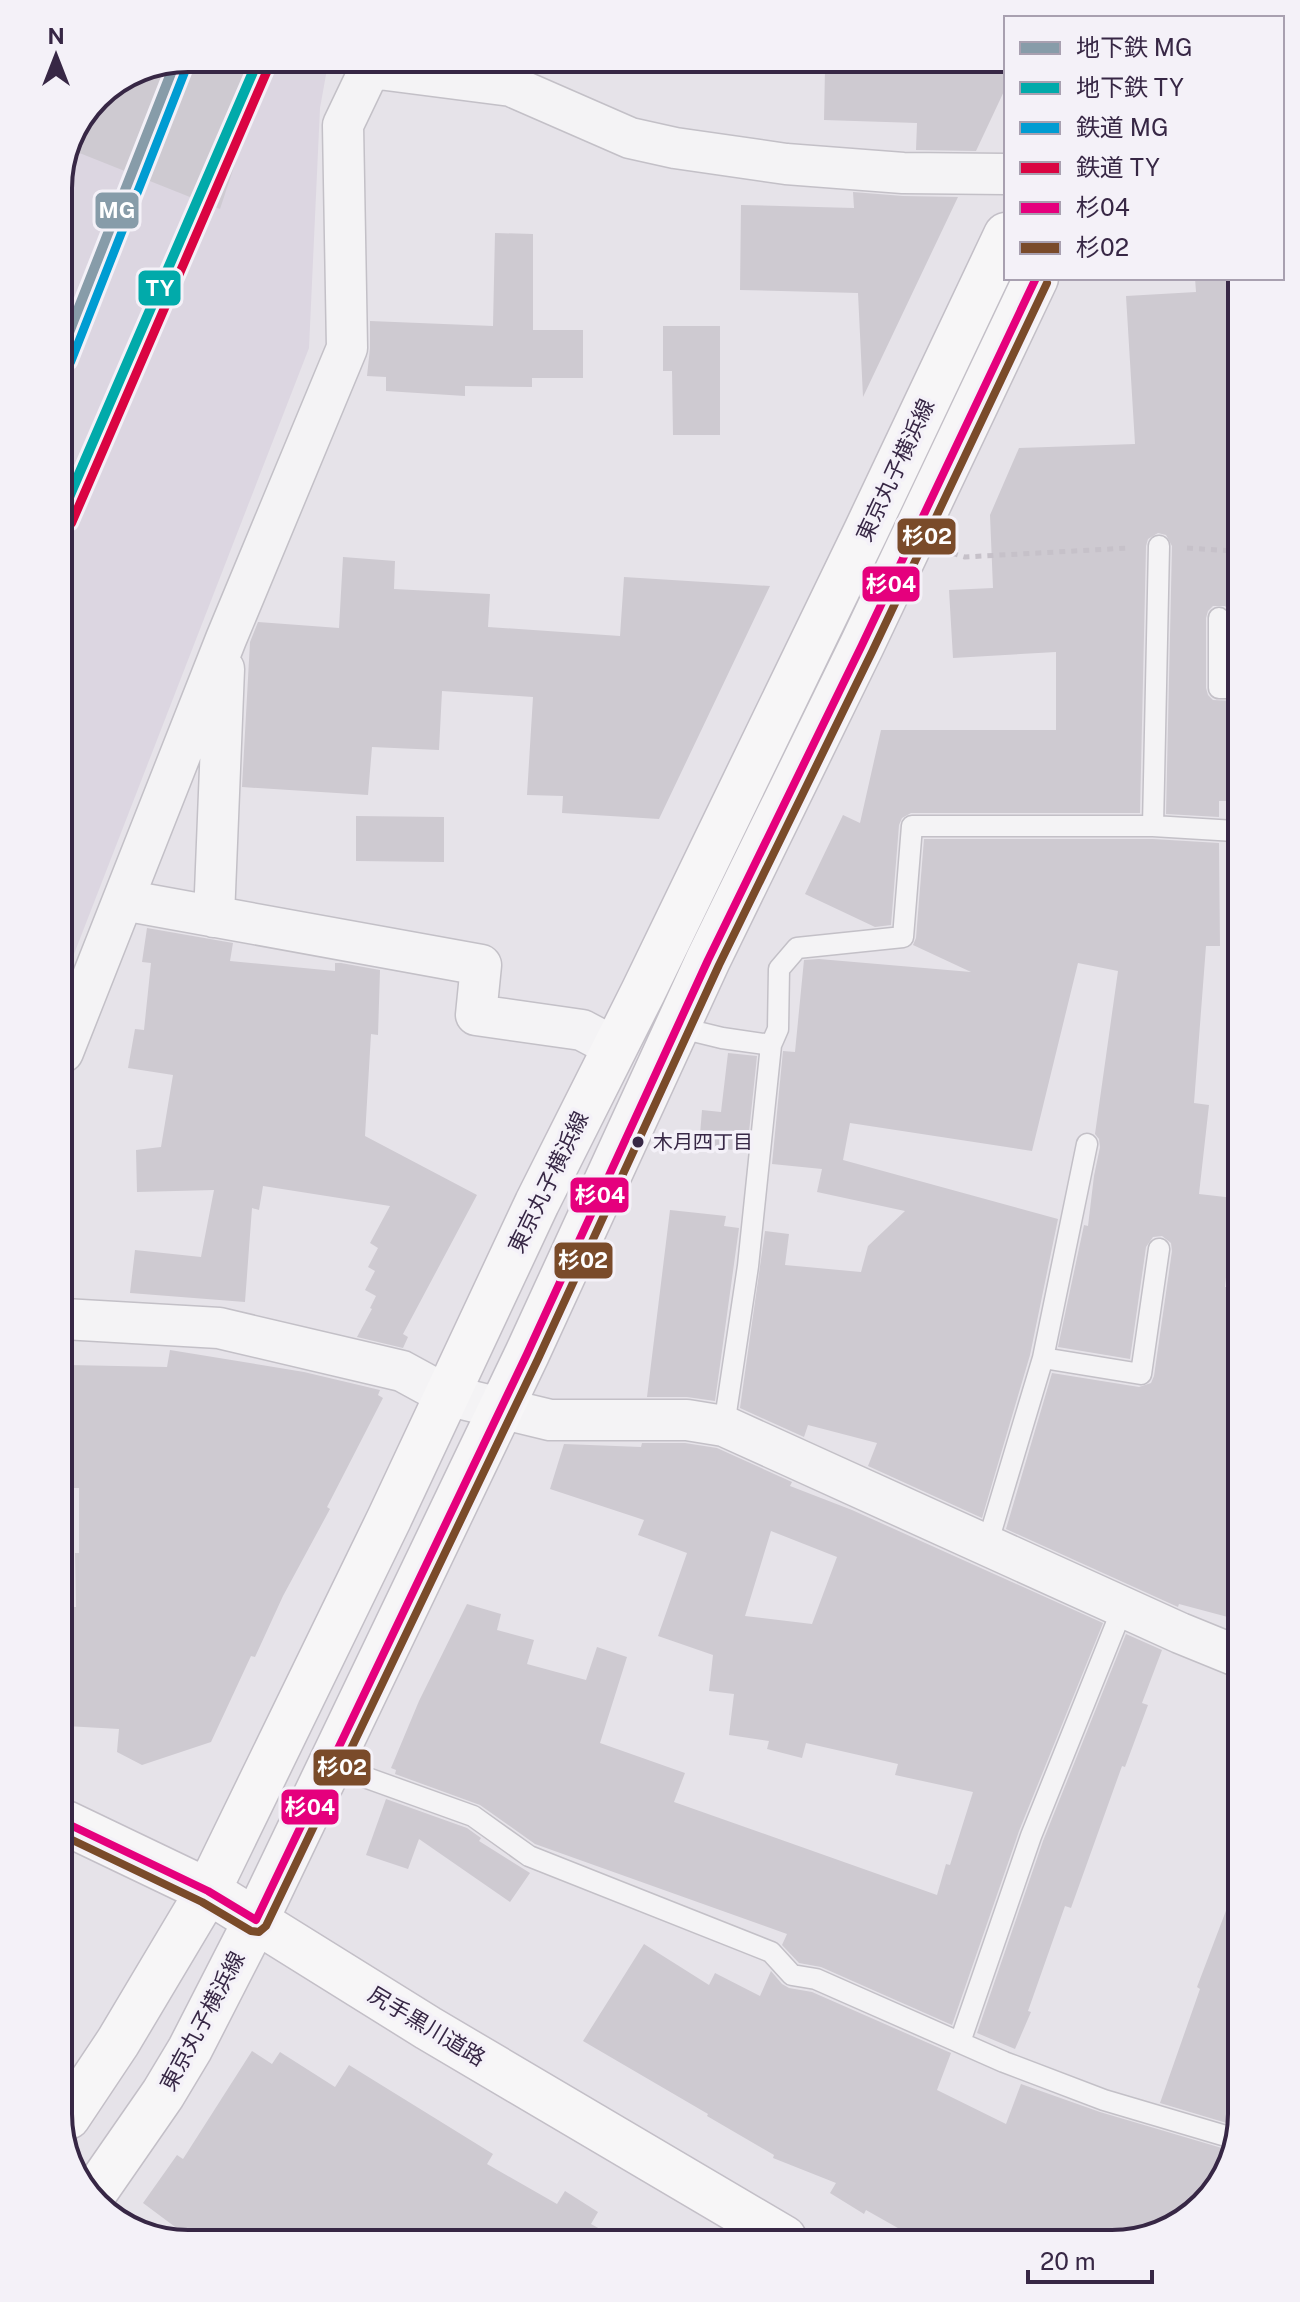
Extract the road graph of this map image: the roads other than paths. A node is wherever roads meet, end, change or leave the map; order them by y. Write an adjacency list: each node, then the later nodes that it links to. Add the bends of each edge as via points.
1 (369, 72): 8 (street, via 343,125 347,348)
2 (427, 72): 3 (street, via 511,86 630,138 675,148 786,164)
3 (1004, 174)
4 (1004, 239): 17 (main road, 東京丸子横浜線)
5 (1035, 280): 14 (main road, 東京丸子横浜線)
6 (1159, 546): 10 (lane)
7 (1219, 618): 9 (lane, via 1219,688)
8 (226, 639): 12 (street); 13 (street)
9 (1228, 688)
10 (1153, 826): 11 (lane); 16 (lane, via 912,826 903,937 797,948 779,969 778,1029)
11 (1228, 831)
12 (123, 900): 13 (street); 15 (street)
13 (214, 917): 17 (street, via 481,965 476,1015 582,1030)
14 (677, 1027): 16 (lane); 23 (main road, 東京丸子横浜線)
15 (72, 1029)
16 (771, 1045): 24 (lane, via 748,1266)
17 (616, 1048): 22 (main road, 東京丸子横浜線)
18 (1087, 1144): 21 (lane)
19 (1159, 1249): 21 (lane, via 1141,1374)
20 (72, 1319): 22 (street, via 219,1328 402,1371)
21 (1043, 1358): 25 (lane)
22 (446, 1395): 23 (street); 30 (main road, 東京丸子横浜線)
23 (501, 1409): 24 (street, via 550,1420 687,1420); 28 (main road, 東京丸子横浜線)
24 (724, 1426): 25 (street)
25 (987, 1545): 26 (street)
26 (1123, 1607): 27 (street); 32 (lane, via 1031,1836)
27 (1228, 1653)
28 (331, 1765): 31 (main road, 東京丸子横浜線); 32 (lane, via 473,1816 529,1856 771,1952 792,1975 816,1979)
29 (72, 1826): 30 (main road, 尻手黒川道路)
30 (208, 1891): 31 (main road, 尻手黒川道路); 33 (main road, 東京丸子横浜線)
31 (256, 1920): 35 (main road, 東京丸子横浜線, via 190,2049); 36 (main road, 尻手黒川道路)
32 (960, 2042): 34 (lane, via 1104,2100)
33 (72, 2111)
34 (1226, 2136)
35 (98, 2187)
36 (764, 2230)

